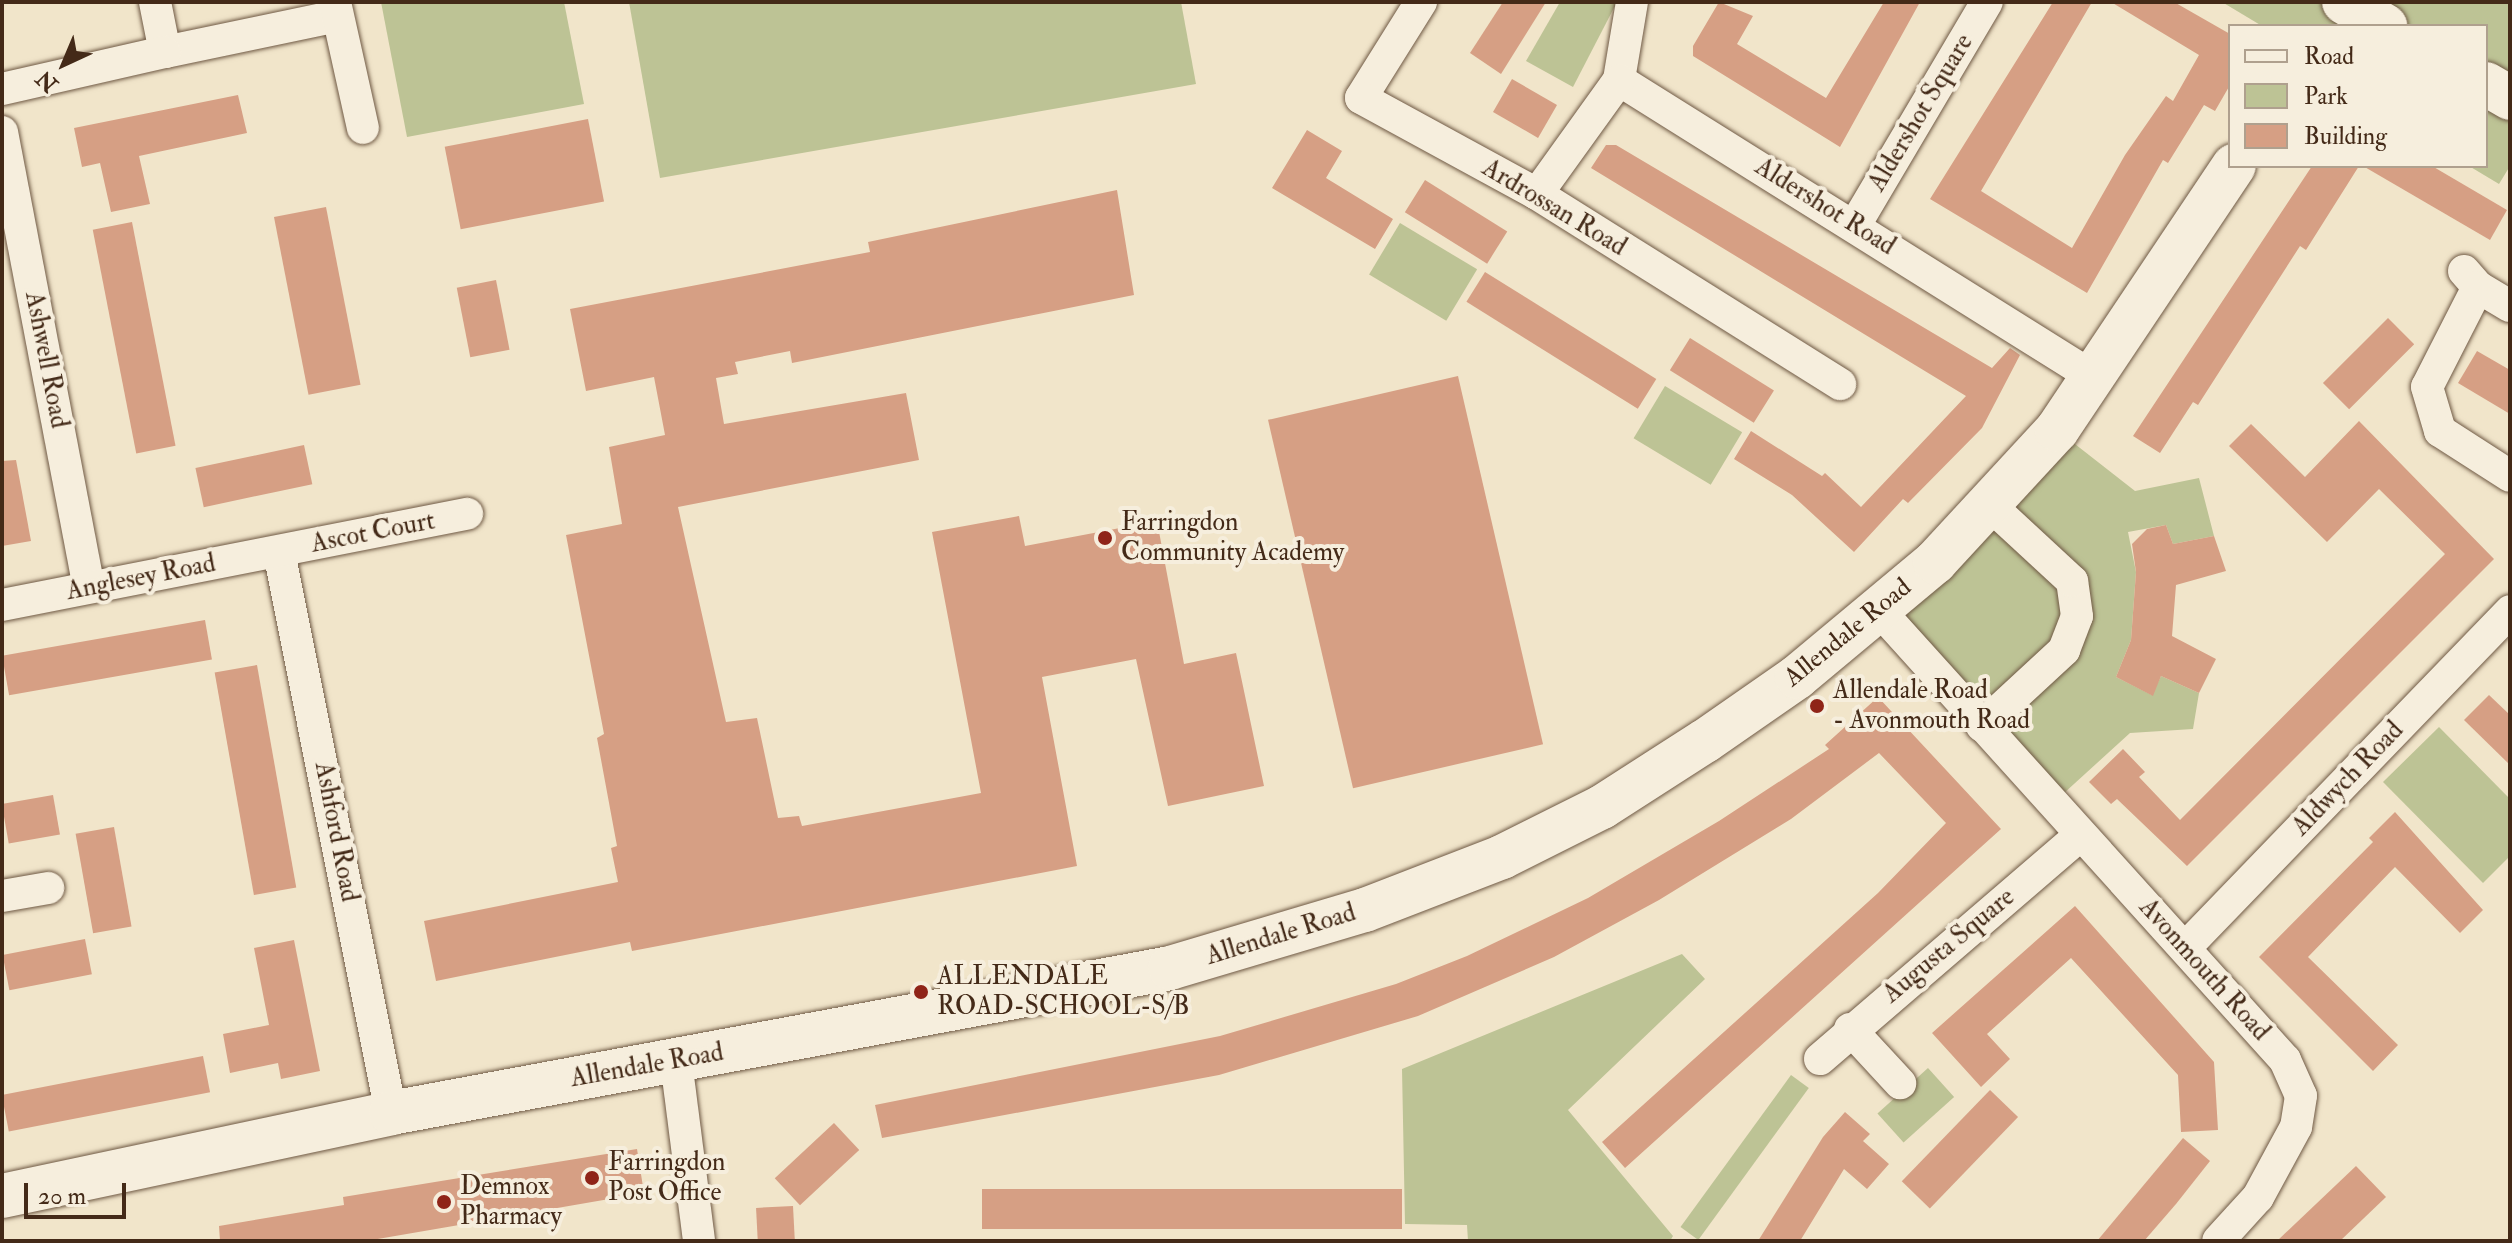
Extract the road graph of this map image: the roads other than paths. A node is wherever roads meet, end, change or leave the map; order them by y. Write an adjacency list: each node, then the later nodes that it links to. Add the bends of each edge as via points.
1 (155, 2): 9 (street)
2 (1421, 2): 17 (street, Ardrossan Road, via 1361,98)
3 (1632, 2): 10 (street)
4 (1987, 2): 18 (street, Aldershot Square)
5 (2342, 2): 7 (street); 8 (street)
6 (336, 9): 9 (street); 14 (street)
7 (2326, 24)
8 (2381, 24)
9 (165, 52): 12 (street)
10 (1619, 80): 17 (street); 18 (street, Aldershot Road)
11 (2488, 85): 13 (street)
12 (2, 89)
13 (2510, 98)
14 (363, 128)
15 (2, 132): 26 (street, Ashwell Road)
16 (2233, 168): 20 (street, Allendale Road)
17 (1537, 194): 21 (street, Ardrossan Road)
18 (1855, 225): 20 (street, Aldershot Road)
19 (2510, 306): 22 (street, via 2471,279 2427,387 2440,431)
20 (2095, 378): 23 (street, Allendale Road)
21 (1840, 384)
22 (2510, 476)
23 (1991, 506): 28 (street, Allendale Road); 30 (street, via 2072,581 2077,616 2064,650)
24 (467, 514): 25 (street, Ascot Court)
25 (279, 552): 26 (street, Anglesey Road); 39 (street, Ashford Road)
26 (89, 587): 27 (street, Anglesey Road)
27 (2, 605)
28 (1879, 610): 30 (street, Avonmouth Road); 37 (street, Allendale Road, via 1797,677 1602,807 1502,857 1365,910 1170,968)
29 (2510, 611): 34 (street, Aldwych Road)
30 (1982, 726): 31 (street, Avonmouth Road)
31 (2080, 835): 34 (street, Avonmouth Road); 35 (street, Augusta Square)
32 (48, 888): 33 (street)
33 (2, 896)
34 (2185, 948): 42 (street, Avonmouth Road, via 2285,1060 2301,1096 2296,1127 2258,1197)
35 (1850, 1029): 36 (street, Augusta Square); 38 (street)
36 (1820, 1059)
37 (676, 1061): 39 (street, Allendale Road); 41 (street)
38 (1900, 1083)
39 (391, 1113): 40 (street, Allendale Road)
40 (2, 1196)
41 (699, 1241)
42 (2218, 1241)

